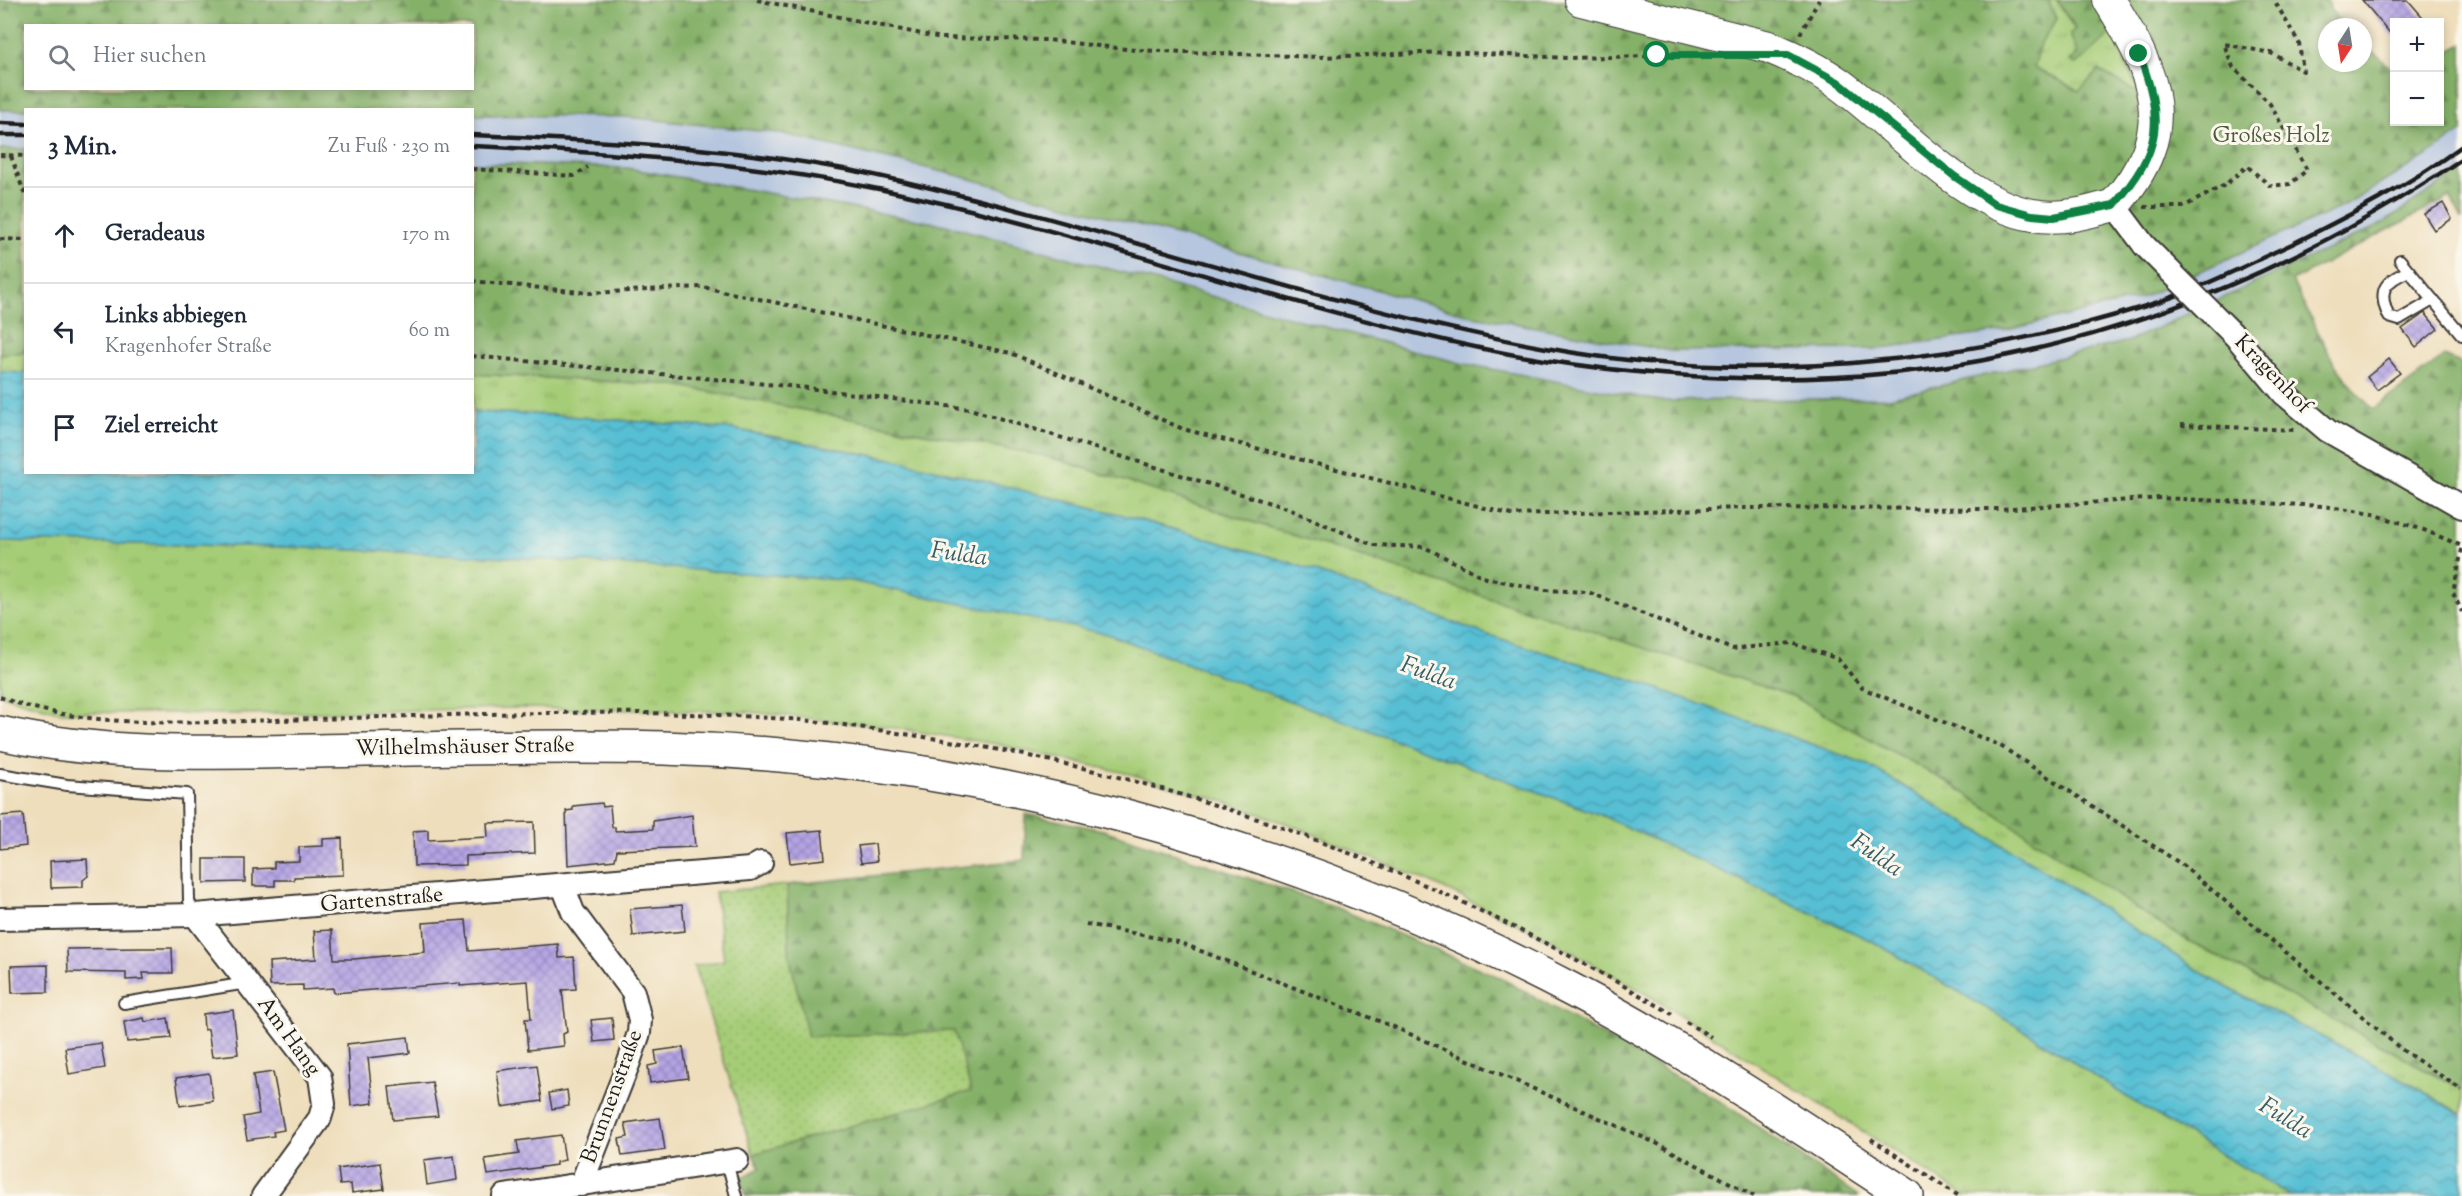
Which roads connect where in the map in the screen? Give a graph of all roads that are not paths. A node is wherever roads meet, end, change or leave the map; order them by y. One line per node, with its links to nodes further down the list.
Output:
1 (1581, 0): 3 (street)
2 (2109, 0): 3 (street)
3 (2115, 207): 8 (street, Kragenhof, bridge)
4 (2400, 260): 5 (lane)
5 (2409, 270): 6 (lane); 6 (lane)
6 (2433, 300): 7 (lane)
7 (2462, 335)
8 (2462, 507)
9 (0, 733): 22 (main road, Wilhelmshäuser Straße)
10 (0, 774): 13 (lane)
11 (761, 863): 12 (street, Gartenstraße)
12 (563, 886): 13 (street, Gartenstraße); 18 (street, Brunnenstraße)
13 (195, 915): 14 (street, Gartenstraße); 15 (street, Am Hang)
14 (0, 919)
15 (247, 983): 16 (lane); 19 (street, Am Hang)
16 (124, 1003)
17 (732, 1161): 18 (street); 21 (lane)
18 (581, 1185): 20 (street)
19 (263, 1196)
20 (504, 1196)
21 (736, 1196)
22 (1906, 1196)

